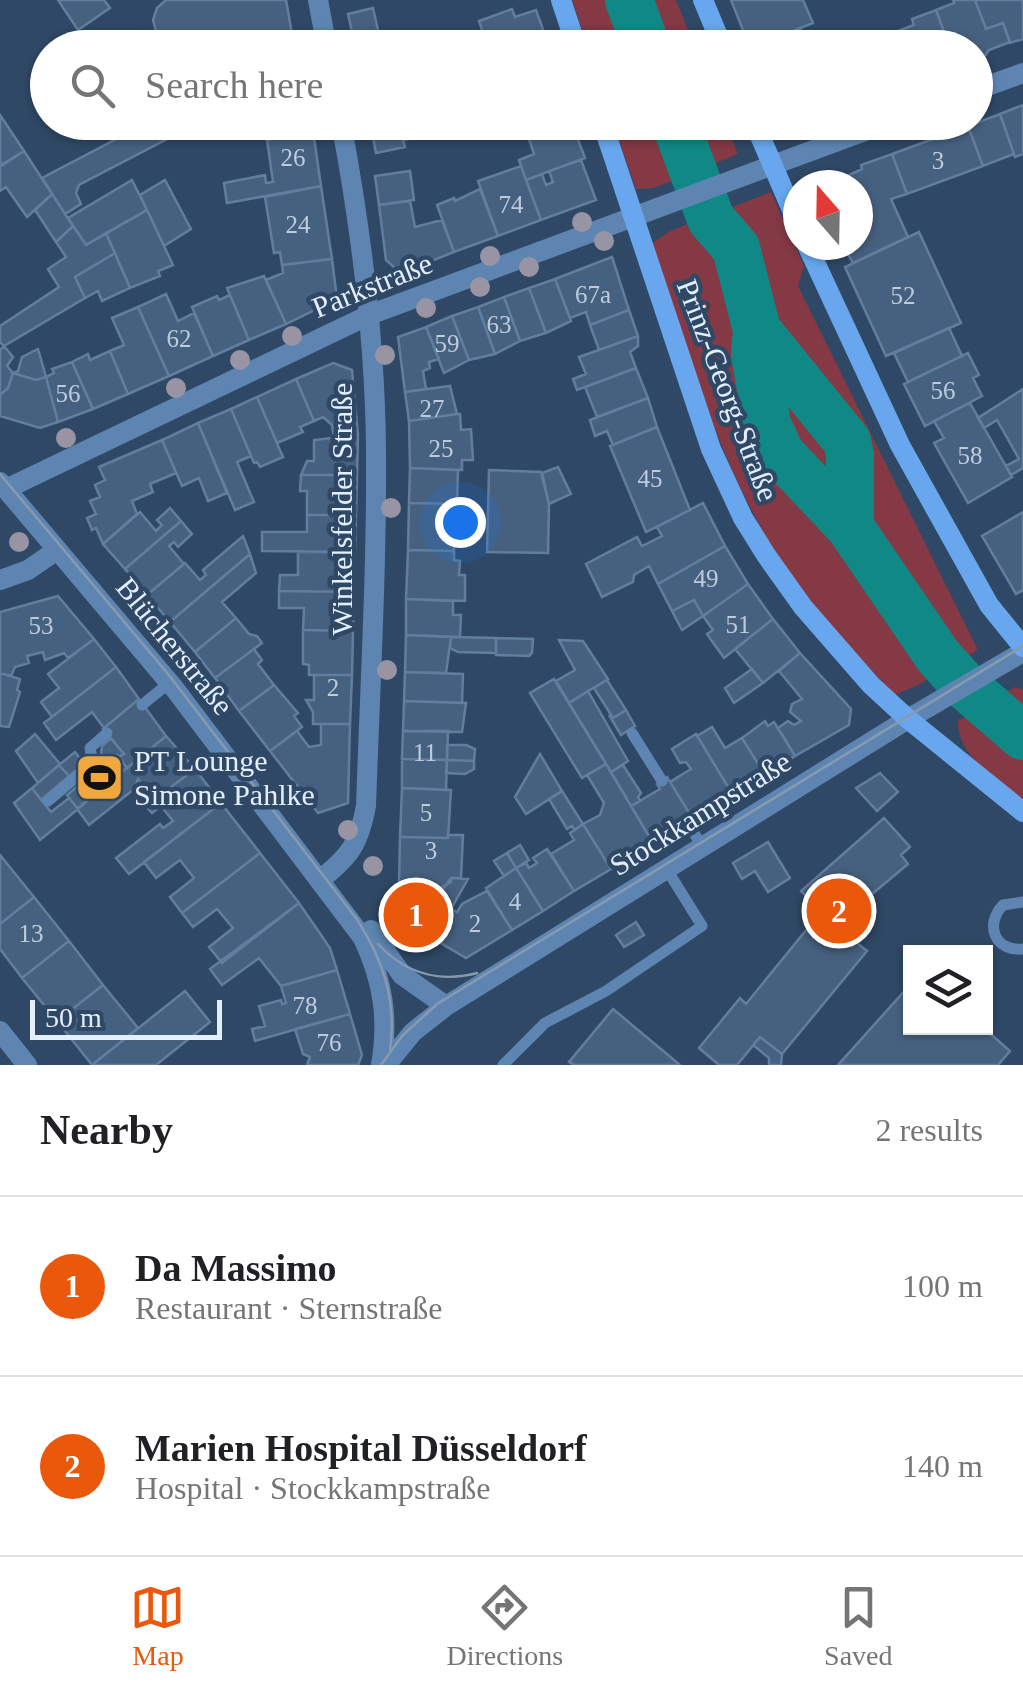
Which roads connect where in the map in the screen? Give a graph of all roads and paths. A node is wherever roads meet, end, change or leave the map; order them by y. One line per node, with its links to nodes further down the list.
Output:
1 (318, 0): 4 (street)
2 (562, 0): 5 (main road)
3 (704, 0): 6 (main road)
4 (324, 30)
5 (571, 30)
6 (716, 30)
7 (1023, 73): 8 (street)
8 (993, 84)
9 (344, 140): 17 (street, Winkelsfelder Straße)
10 (608, 140): 15 (main road, Prinz-Georg-Straße)
11 (761, 140): 13 (main road)
12 (841, 140): 13 (street, Parkstraße)
13 (772, 166): 14 (main road); 15 (street, Parkstraße)
14 (783, 191)
15 (634, 218): 17 (street, Parkstraße); 24 (main road, Prinz-Georg-Straße)
16 (814, 260): 21 (main road)
17 (369, 315): 18 (street, Parkstraße); 33 (street, Winkelsfelder Straße)
18 (3, 486): 19 (street, Blücherstraße)
19 (57, 550): 20 (street); 22 (street, Blücherstraße)
20 (0, 580)
21 (1023, 650): 24 (street, Stockkampstraße)
22 (169, 683): 23 (lane); 33 (street, Blücherstraße)
23 (142, 704)
24 (908, 720): 29 (main road, Prinz-Georg-Straße); 31 (street, Stockkampstraße)
25 (107, 733): 28 (lane)
26 (632, 733): 27 (lane)
27 (662, 780)
28 (48, 801)
29 (1023, 812)
30 (688, 822): 31 (lane)
31 (702, 847): 32 (street, Stockkampstraße)
32 (666, 868): 37 (street, Stockkampstraße); 41 (lane)
33 (320, 880): 34 (street, Blücherstraße)
34 (336, 899): 37 (street); 40 (street)
35 (1023, 902): 36 (lane)
36 (1023, 950)
37 (446, 1006): 40 (street, Stockkampstraße)
38 (0, 1031): 39 (street)
39 (27, 1065)
40 (384, 1065)
41 (503, 1065)

